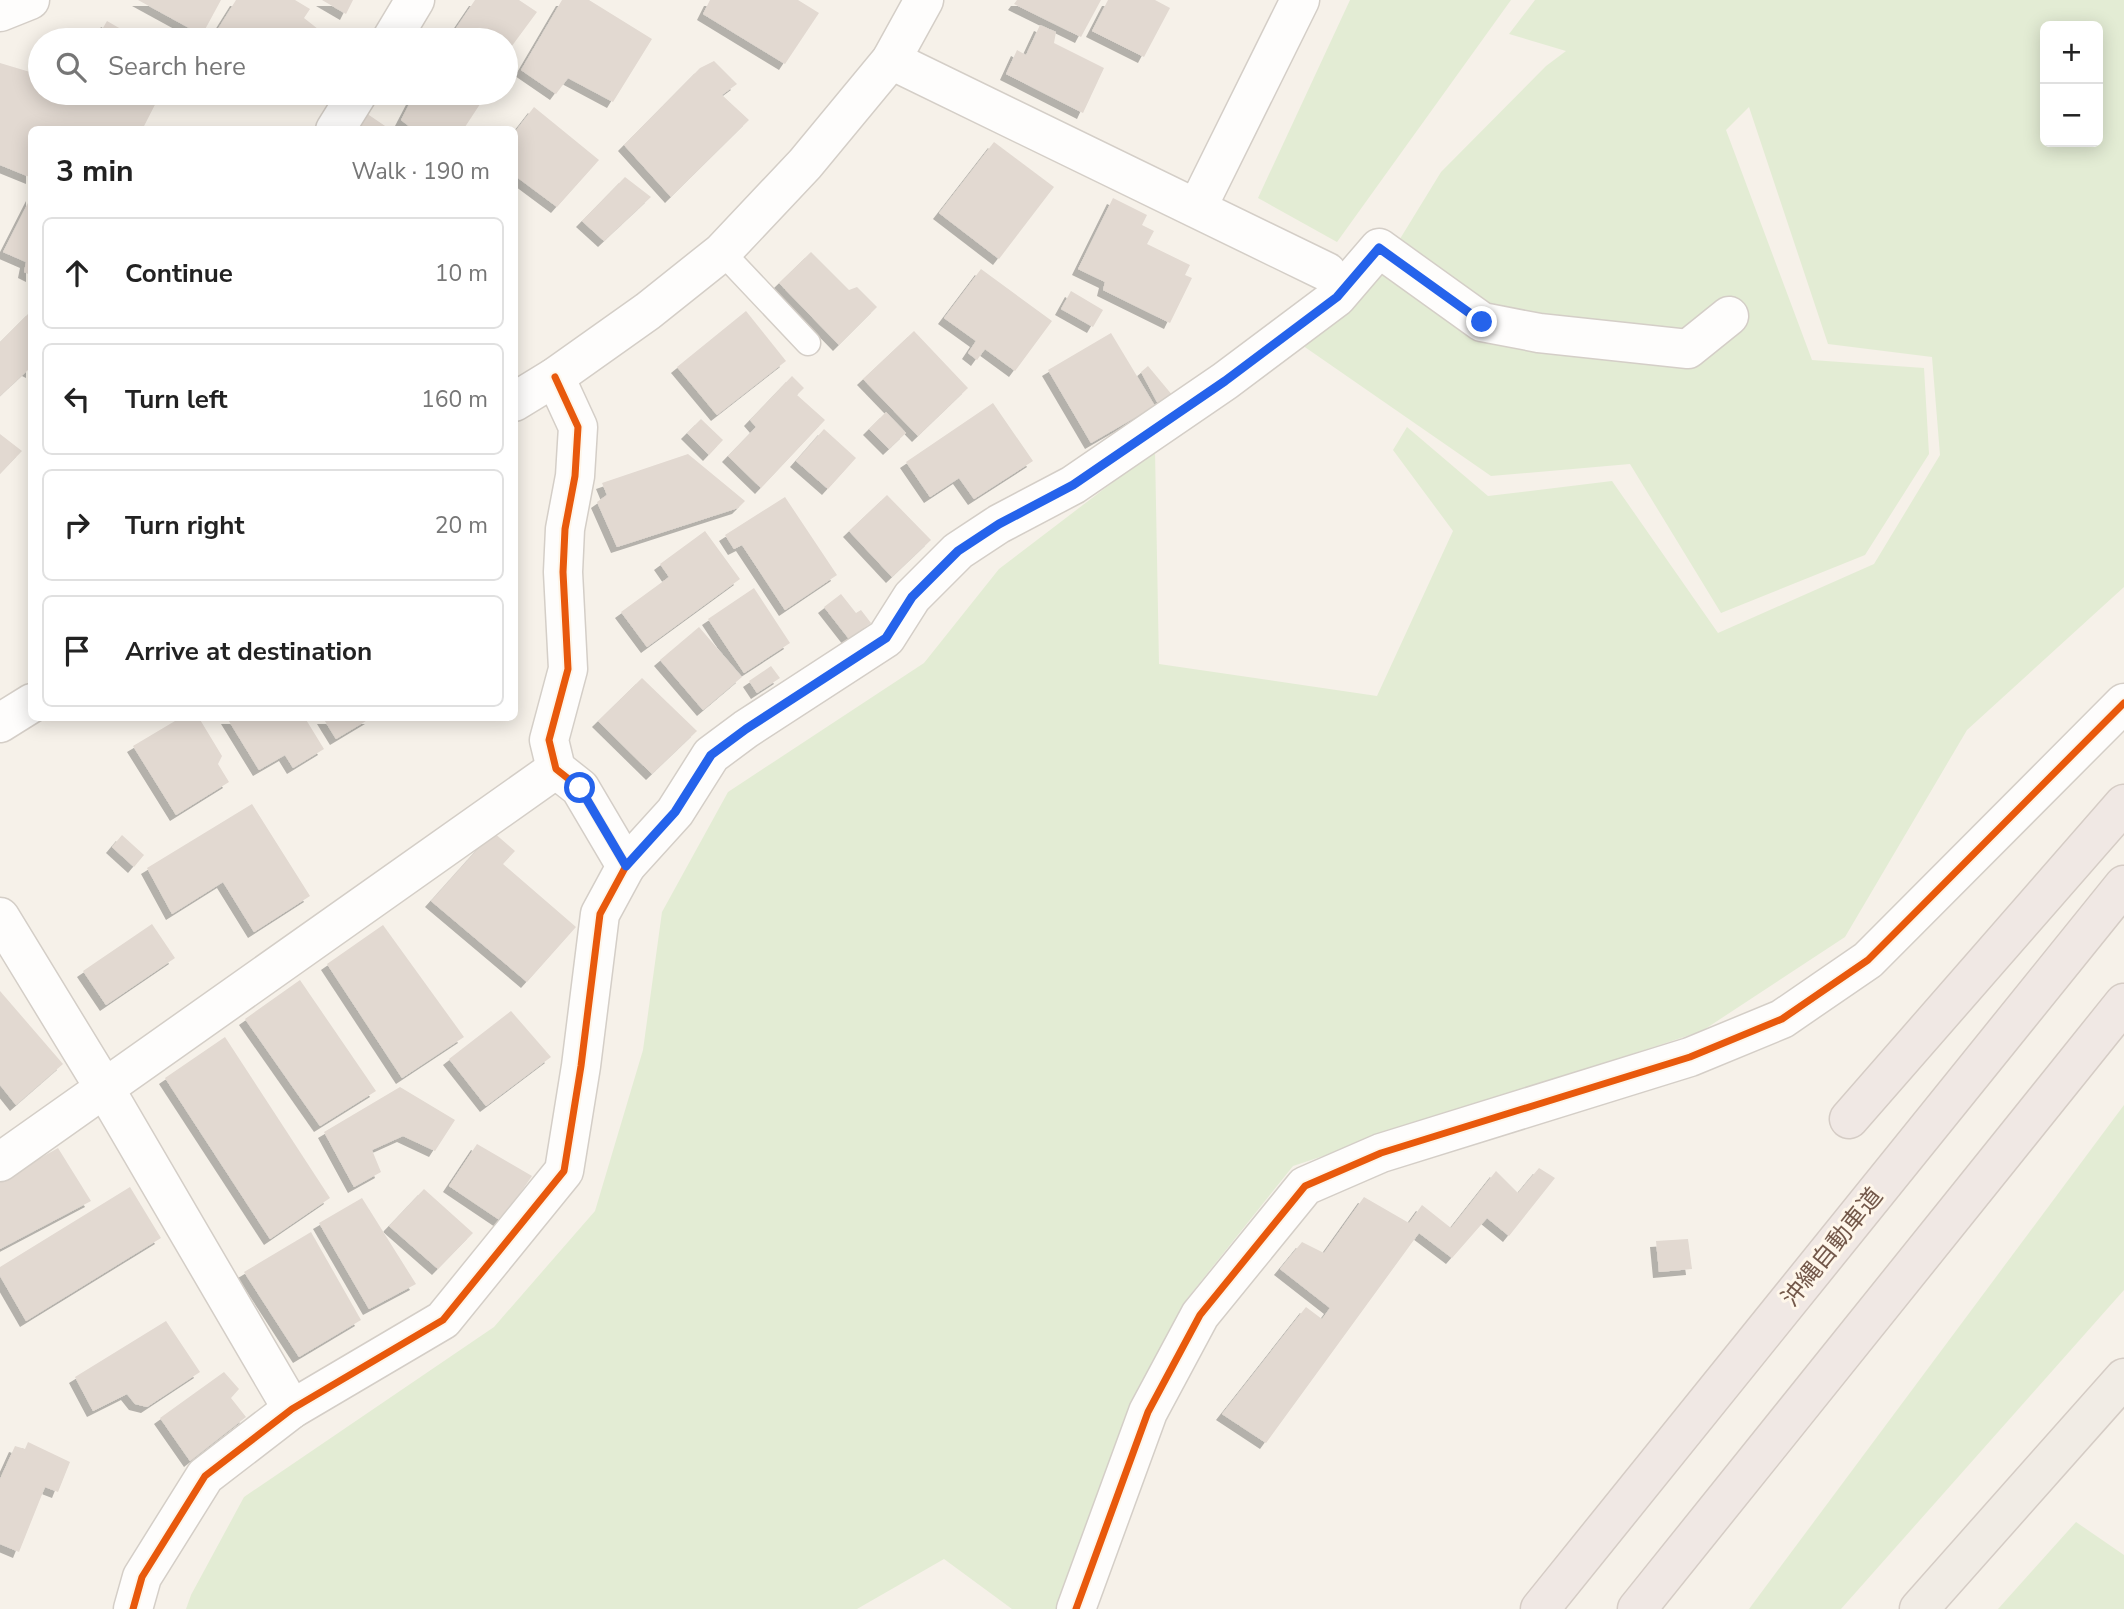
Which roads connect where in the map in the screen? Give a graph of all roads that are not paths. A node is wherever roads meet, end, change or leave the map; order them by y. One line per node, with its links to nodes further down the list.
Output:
1 (30, 0): 5 (street)
2 (415, 0): 6 (street)
3 (924, 0): 7 (street)
4 (1300, 0): 10 (street)
5 (0, 12)
6 (398, 28)
7 (891, 60): 10 (street); 11 (street)
8 (351, 105): 9 (street)
9 (337, 126)
10 (1197, 208): 12 (street)
11 (722, 252): 14 (lane); 15 (street)
12 (1327, 272)
13 (1729, 316): 22 (street)
14 (808, 343)
15 (555, 377): 16 (street); 20 (street)
16 (518, 400)
17 (2124, 703): 33 (street)
18 (28, 706): 19 (street)
19 (0, 723)
20 (556, 769): 22 (street); 26 (street)
21 (2124, 804): 27 (highway)
22 (626, 866): 30 (street)
23 (2124, 885): 34 (highway, 沖縄自動車道)
24 (0, 916): 26 (street)
25 (2124, 1003): 31 (highway)
26 (105, 1089): 28 (street); 30 (street)
27 (1849, 1119)
28 (0, 1162)
29 (2124, 1378): 37 (main road)
30 (292, 1409): 32 (street)
31 (1713, 1516): 35 (highway); 36 (highway)
32 (133, 1609)
33 (1076, 1609)
34 (1540, 1609)
35 (1637, 1609)
36 (1666, 1609)
37 (1919, 1609)

